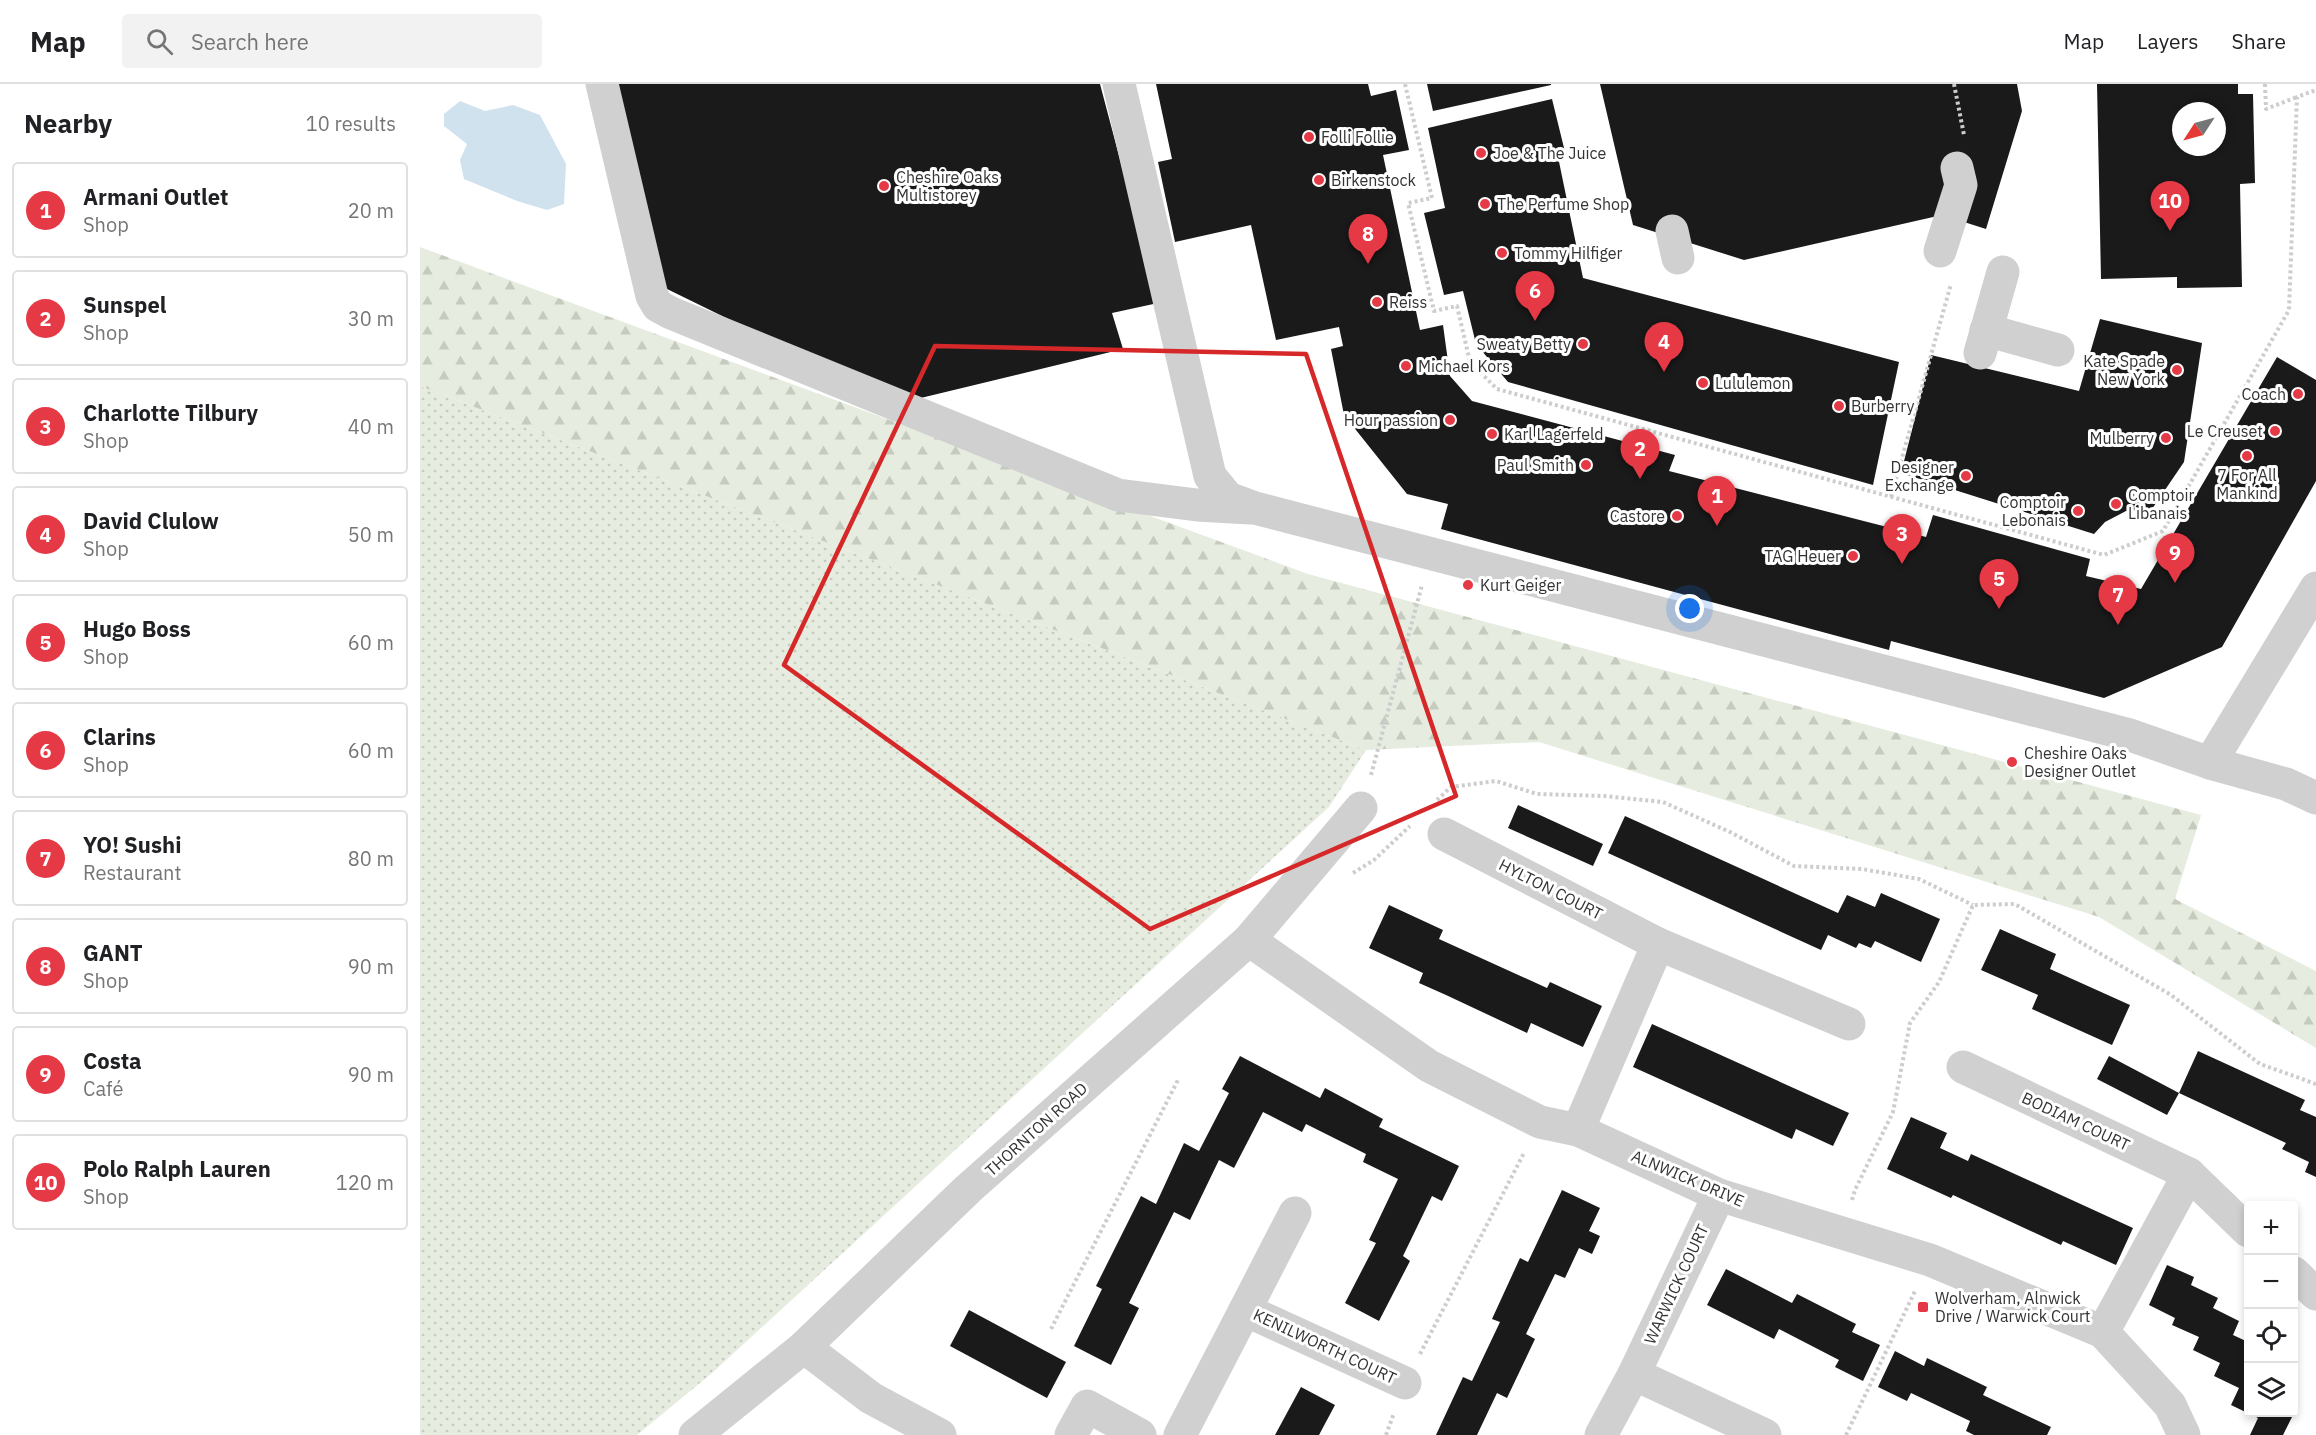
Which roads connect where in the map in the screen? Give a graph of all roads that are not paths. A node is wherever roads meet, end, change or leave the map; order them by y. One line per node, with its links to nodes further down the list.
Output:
1 (602, 84): 7 (street)
2 (1119, 84): 7 (street)
3 (1961, 154): 4 (street)
4 (1947, 262)
5 (2003, 272): 6 (street)
6 (2058, 350)
7 (1255, 508): 9 (street)
8 (2316, 588): 9 (street)
9 (2210, 763): 11 (street)
10 (2316, 773): 11 (street)
11 (2286, 784): 12 (street)
12 (2316, 798)
13 (1361, 808): 15 (street, THORNTON ROAD)
14 (1444, 834): 16 (street, HYLTON COURT)
15 (1249, 940): 19 (street, ALNWICK DRIVE); 28 (street, THORNTON ROAD)
16 (1658, 944): 17 (street, HYLTON COURT); 19 (street)
17 (1849, 1024)
18 (1963, 1067): 20 (street, BODIAM COURT)
19 (1578, 1130): 21 (street, ALNWICK DRIVE)
20 (2189, 1174): 23 (street, BODIAM COURT); 27 (street)
21 (1719, 1195): 27 (street, ALNWICK DRIVE); 29 (street, WARWICK COURT)
22 (1295, 1213): 26 (street, KENILWORTH COURT)
23 (2244, 1227)
24 (2298, 1277): 25 (street)
25 (2316, 1294)
26 (1245, 1310): 30 (street, KENILWORTH COURT); 35 (street, KENILWORTH COURT)
27 (2103, 1332): 38 (street, ALNWICK DRIVE)
28 (804, 1347): 31 (street, THORNTON ROAD); 32 (street)
29 (1634, 1374): 36 (street, WARWICK COURT); 37 (street)
30 (1405, 1383)
31 (695, 1435)
32 (940, 1435)
33 (1071, 1435): 34 (street)
34 (1140, 1435)
35 (1180, 1435)
36 (1601, 1435)
37 (1765, 1435)
38 (2184, 1435)

